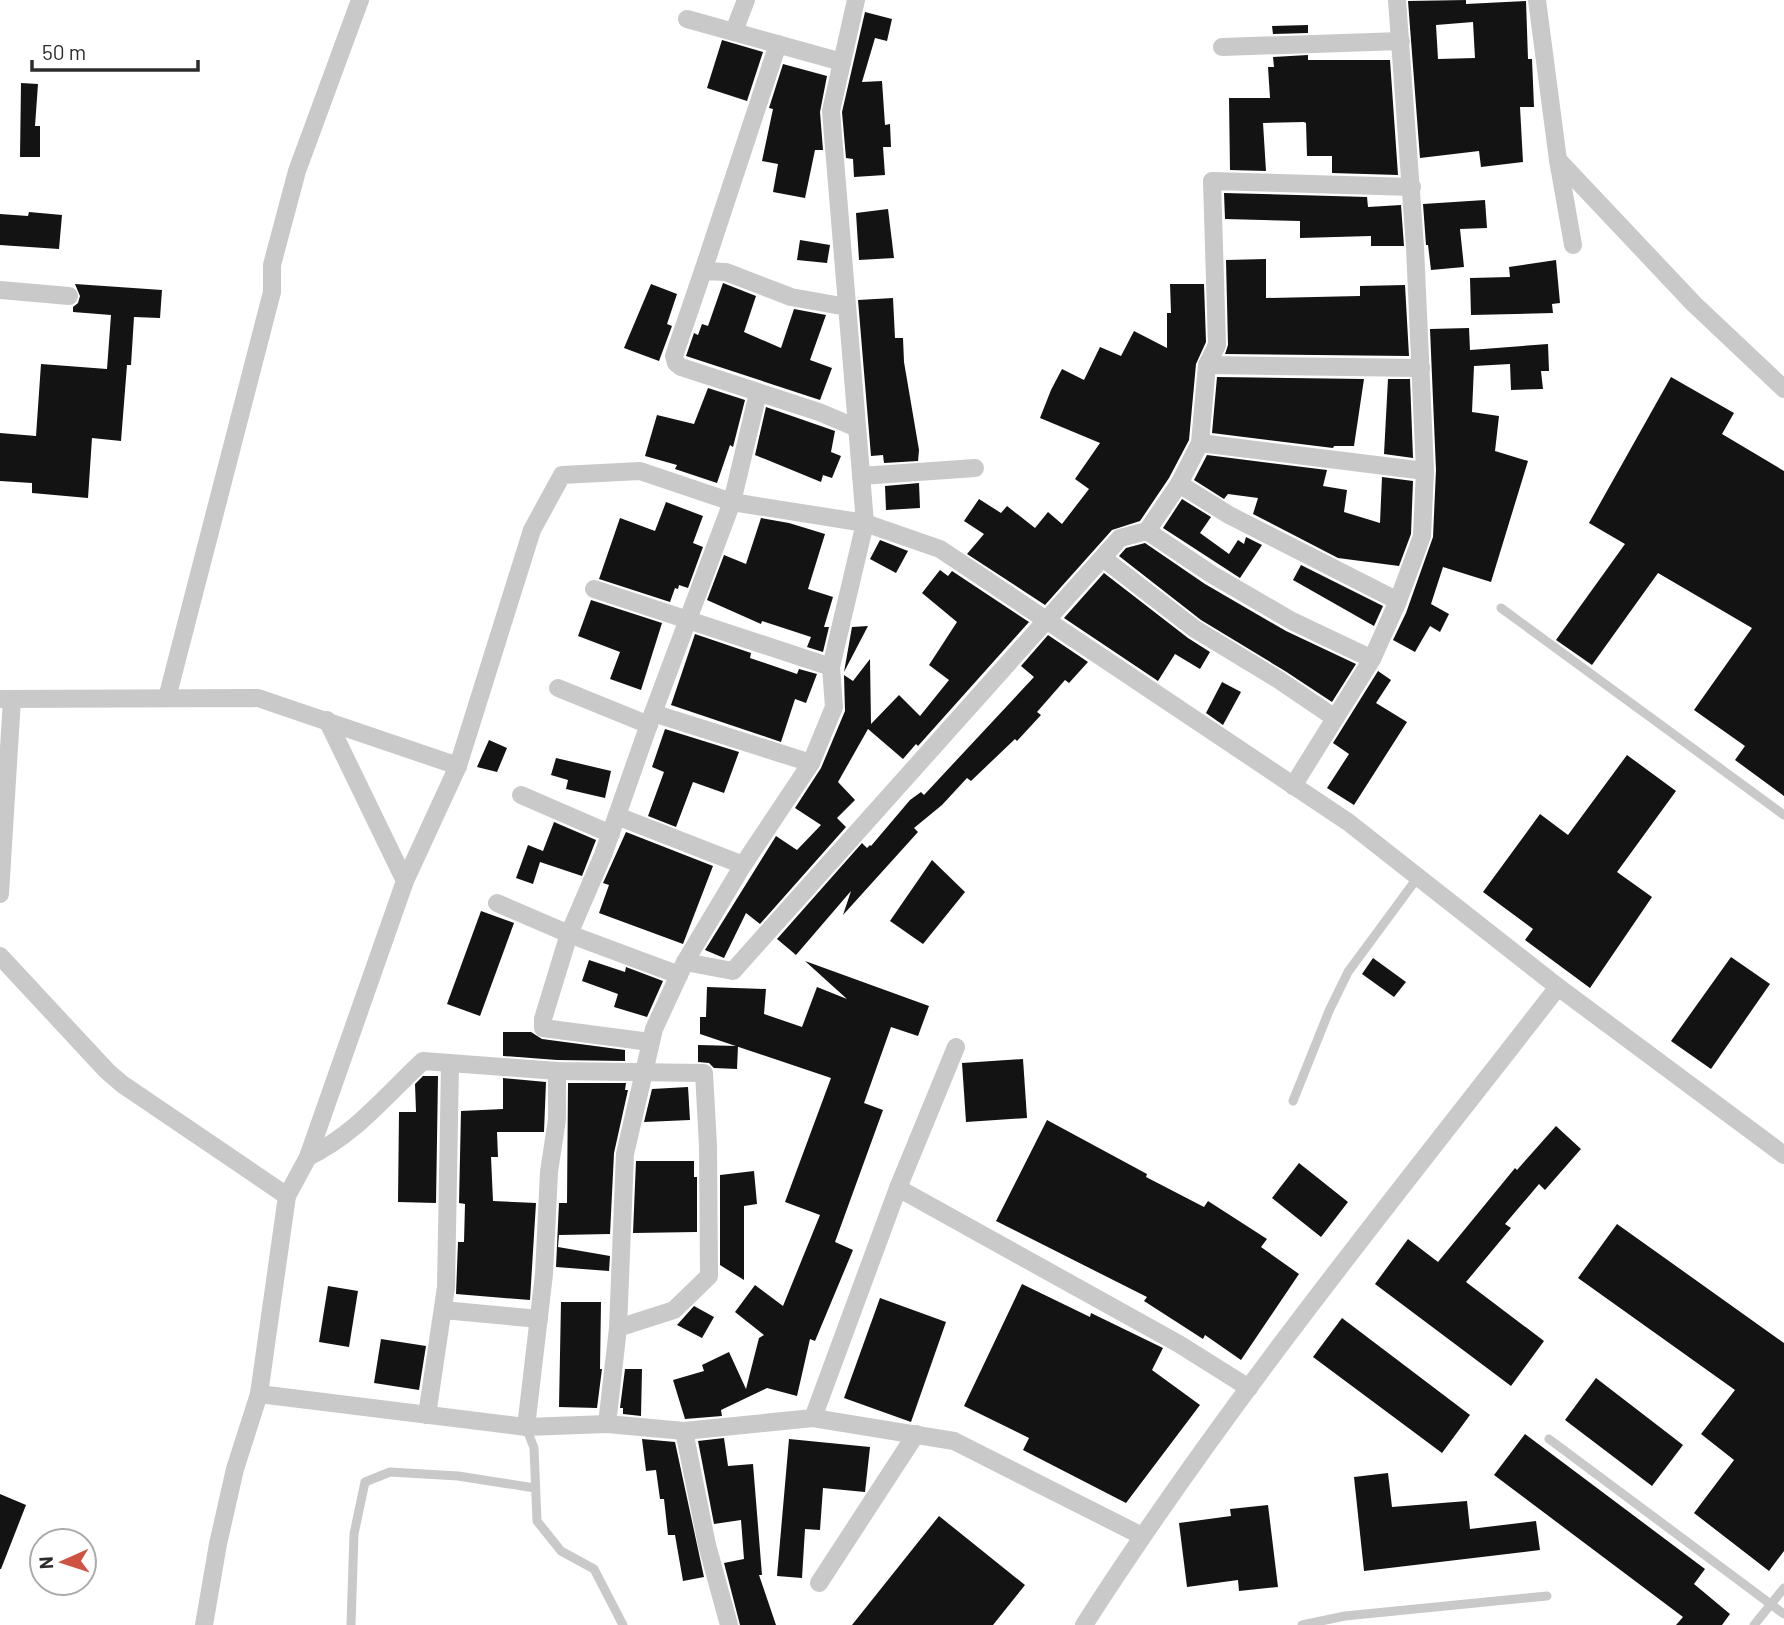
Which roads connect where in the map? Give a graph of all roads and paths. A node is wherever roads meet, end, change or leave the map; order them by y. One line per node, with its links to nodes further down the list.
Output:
1 (359, 0): 41 (street)
2 (746, 0): 7 (street)
3 (856, 0): 11 (street)
4 (1397, 0): 8 (street)
5 (1537, 0): 12 (street)
6 (687, 19): 7 (street)
7 (734, 31): 9 (street)
8 (1401, 41): 10 (street); 13 (street)
9 (778, 44): 11 (street); 15 (street)
10 (1222, 47)
11 (842, 62): 18 (street)
12 (1558, 160): 14 (street); 21 (street)
13 (1412, 187): 19 (street); 20 (street)
14 (1573, 246)
15 (703, 271): 18 (street); 22 (street)
16 (0, 290): 17 (street)
17 (69, 296)
18 (847, 307): 23 (street)
19 (1207, 365): 20 (street); 24 (street)
20 (1421, 368): 26 (street)
21 (1784, 389)
22 (758, 393): 23 (street); 29 (street)
23 (857, 428): 27 (street)
24 (1200, 443): 26 (street); 28 (street)
25 (975, 468): 27 (street)
26 (1425, 471): 34 (street)
27 (861, 476): 30 (street)
28 (1179, 484): 31 (street); 34 (street)
29 (732, 502): 30 (street); 36 (street); 47 (street)
30 (865, 523): 37 (street); 39 (street)
31 (1146, 531): 32 (street); 38 (street)
32 (1103, 558): 37 (street); 43 (street)
33 (594, 589): 36 (street)
34 (1398, 601): 38 (street)
35 (1501, 608): 50 (lane)
36 (689, 620): 39 (street); 44 (street)
37 (1049, 620): 48 (street); 60 (street)
38 (1372, 659): 43 (street)
39 (831, 667): 46 (street)
40 (558, 688): 44 (street)
41 (167, 698): 42 (street); 45 (street)
42 (6, 699): 56 (street)
43 (1335, 718): 48 (street)
44 (651, 719): 46 (street); 51 (street)
45 (327, 720): 47 (street); 55 (street)
46 (811, 763): 53 (street)
47 (458, 766): 55 (street)
48 (1293, 786): 54 (street)
49 (521, 794): 52 (street)
50 (1784, 815)
51 (617, 816): 52 (street); 53 (street)
52 (611, 834): 58 (street)
53 (743, 865): 60 (street)
54 (1418, 877): 61 (street); 67 (lane)
55 (405, 881): 69 (street)
56 (0, 894)
57 (497, 903): 58 (street)
58 (569, 934): 60 (street); 62 (street)
59 (0, 956): 71 (street)
60 (682, 968): 62 (street)
61 (1558, 987): 68 (street); 75 (street)
62 (650, 1042): 66 (street)
63 (956, 1047): 70 (street)
64 (450, 1064): 65 (street); 69 (street); 72 (street)
65 (557, 1071): 66 (street); 73 (street)
66 (642, 1072): 74 (street); 74 (street)
67 (1293, 1101)
68 (1784, 1155)
69 (308, 1157): 71 (street)
70 (898, 1188): 75 (street); 78 (street)
71 (287, 1196): 76 (street)
72 (443, 1310): 73 (street); 77 (street)
73 (539, 1319): 80 (street)
74 (618, 1328): 79 (street)
75 (1249, 1388): 85 (street)
76 (259, 1394): 77 (street); 91 (street)
77 (427, 1415): 80 (street)
78 (813, 1418): 81 (street); 82 (street)
79 (607, 1424): 80 (street); 81 (street)
80 (526, 1427): 84 (lane)
81 (684, 1432): 94 (street)
82 (916, 1434): 85 (street); 86 (street)
83 (1549, 1439): 89 (lane)
84 (535, 1488): 92 (lane); 93 (lane)
85 (1142, 1536): 95 (street)
86 (819, 1583)
87 (1784, 1588): 89 (lane)
88 (1547, 1596): 96 (lane)
89 (1771, 1604): 90 (lane); 97 (lane)
90 (1784, 1614)
91 (204, 1625)
92 (351, 1625)
93 (623, 1625)
94 (729, 1625)
95 (1084, 1625)
96 (1302, 1625)
97 (1754, 1625)

